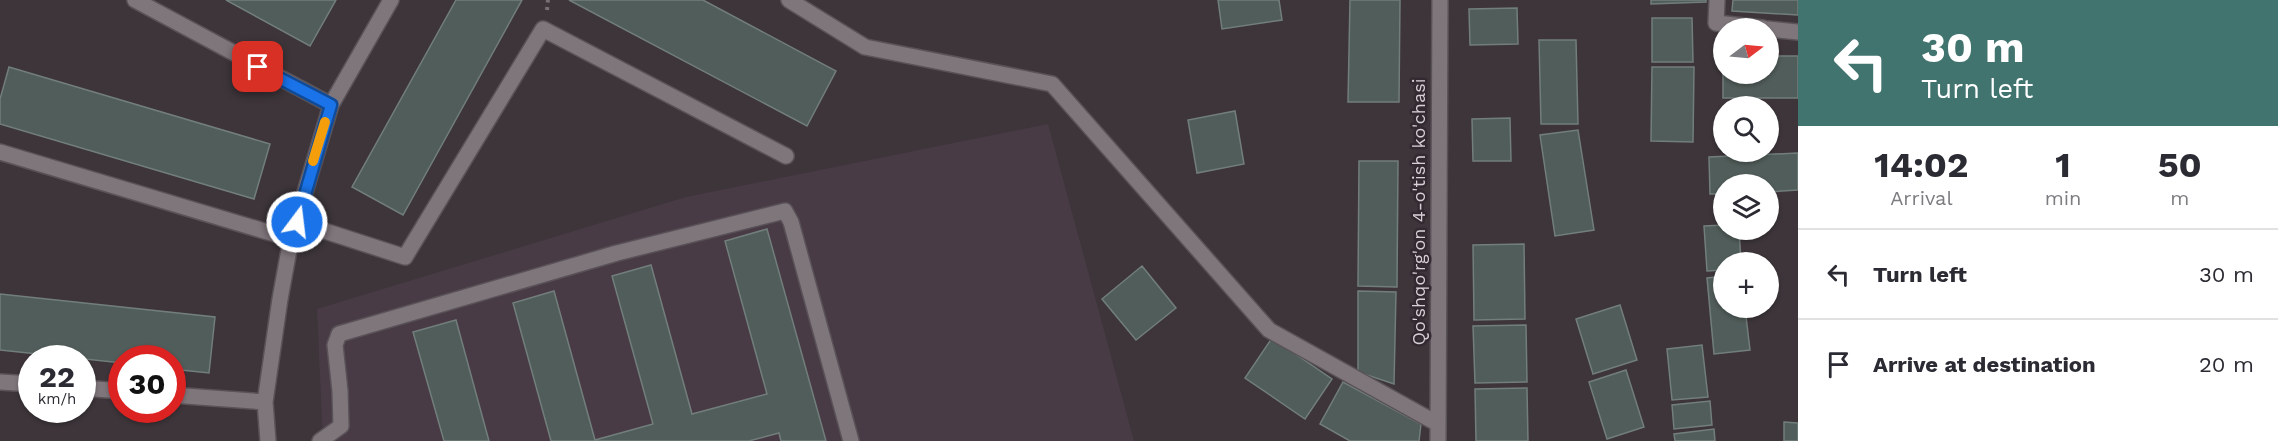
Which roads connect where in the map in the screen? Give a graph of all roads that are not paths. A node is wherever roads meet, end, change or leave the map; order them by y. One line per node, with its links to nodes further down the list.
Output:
1 (135, 0): 9 (street)
2 (392, 0): 9 (street)
3 (789, 0): 18 (street)
4 (1440, 0): 18 (street, Qo'shqo'rg'on 4-o'tish ko'chasi)
5 (1717, 0): 6 (street)
6 (1716, 18)
7 (1779, 30): 8 (street)
8 (1798, 32)
9 (331, 105): 12 (street)
10 (0, 152): 13 (street)
11 (786, 156): 12 (street)
12 (297, 222): 13 (street)
13 (291, 238): 17 (street)
14 (0, 382): 15 (street)
15 (18, 383)
16 (186, 396): 17 (street)
17 (265, 402): 19 (street)
18 (1438, 424): 22 (street, Qo'shqo'rg'on 4-o'tish ko'chasi)
19 (268, 441)
20 (320, 441): 21 (street)
21 (851, 441)
22 (1438, 441)

